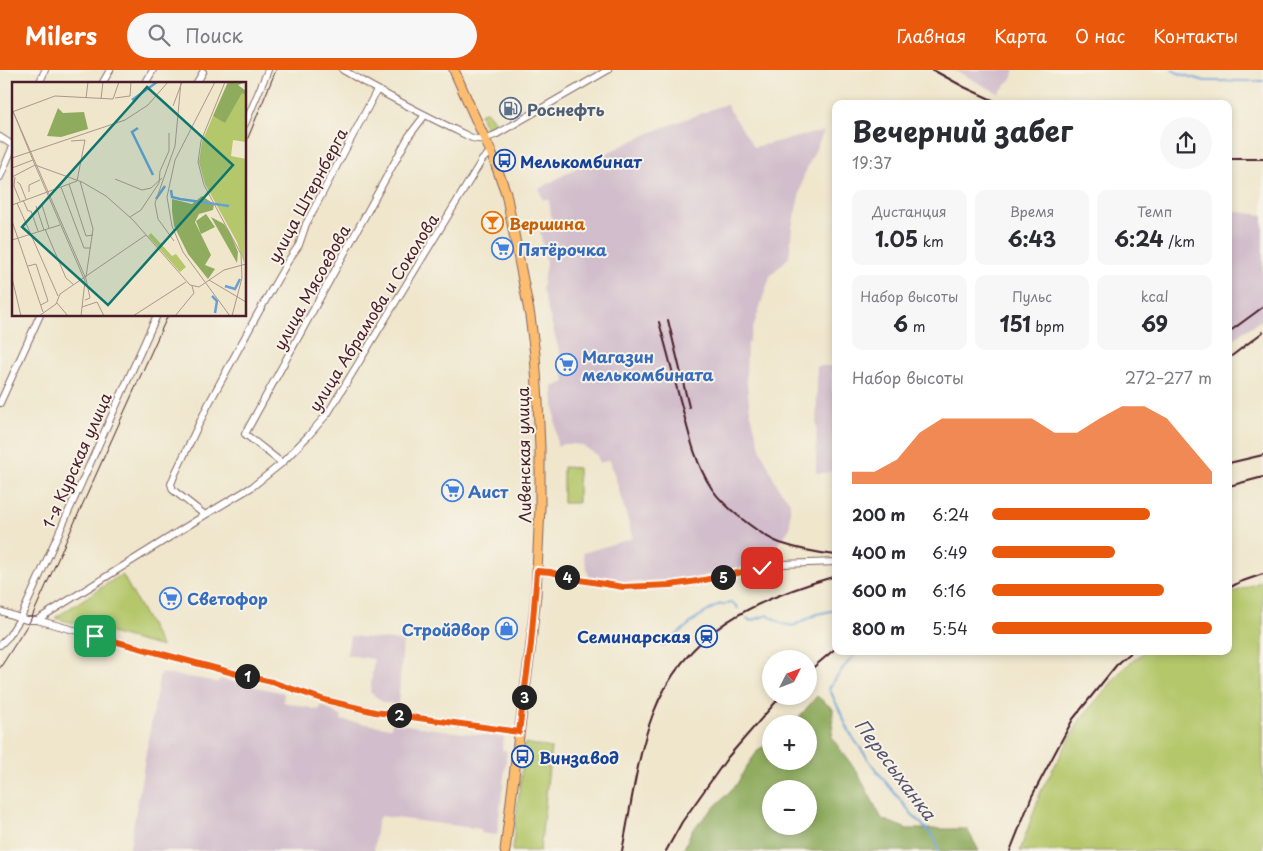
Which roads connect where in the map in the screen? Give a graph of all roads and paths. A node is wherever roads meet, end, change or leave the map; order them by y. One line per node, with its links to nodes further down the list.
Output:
1 (45, 70): 9 (street)
2 (110, 70): 10 (street)
3 (153, 70): 11 (street)
4 (268, 70): 15 (street)
5 (343, 70): 13 (street)
6 (454, 70): 17 (main road, Ливенская улица)
7 (608, 70): 17 (street)
8 (203, 72): 12 (street)
9 (40, 82)
10 (103, 82)
11 (146, 82)
12 (197, 82)
13 (377, 90): 14 (street); 26 (street, улица Штернберга)
14 (425, 116): 17 (street); 25 (street, улица Мясоедова)
15 (246, 122)
16 (0, 138): 18 (street)
17 (485, 139): 20 (main road, Ливенская улица)
18 (12, 144)
19 (12, 150): 21 (street)
20 (491, 152): 25 (street, улица Абрамова и Соколова); 28 (main road, Ливенская улица)
21 (0, 177)
22 (40, 316): 24 (street)
23 (158, 316): 30 (street, 1-я Курская улица)
24 (0, 402)
25 (282, 463): 26 (street, улица Абрамова и Соколова)
26 (206, 515): 31 (street, улица Абрамова и Соколова)
27 (832, 562): 28 (street)
28 (537, 571): 33 (main road, Ливенская улица)
29 (0, 611): 30 (street)
30 (21, 617): 31 (street); 32 (street)
31 (37, 620): 33 (street)
32 (0, 646)
33 (519, 732): 34 (main road, Ливенская улица)
34 (505, 851)

